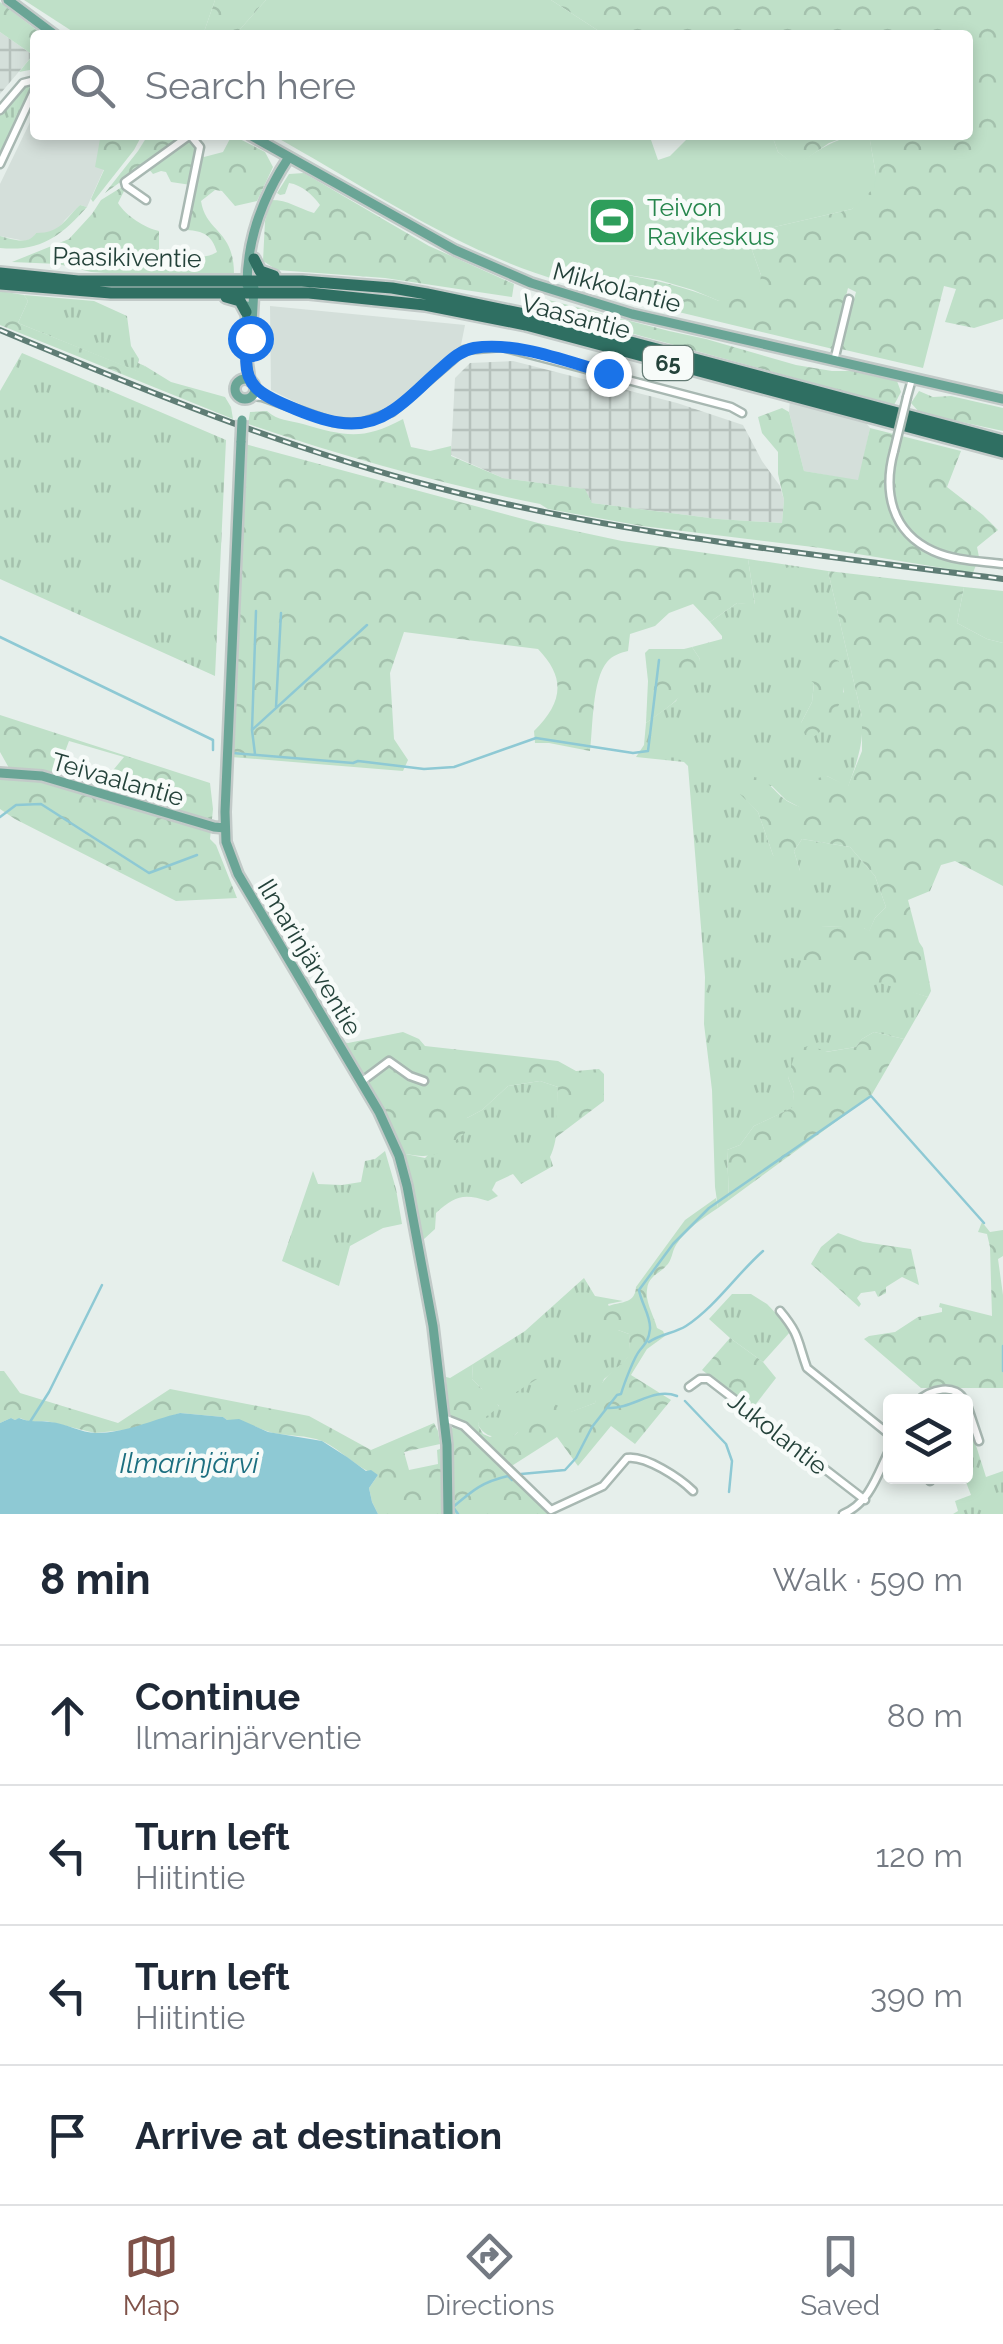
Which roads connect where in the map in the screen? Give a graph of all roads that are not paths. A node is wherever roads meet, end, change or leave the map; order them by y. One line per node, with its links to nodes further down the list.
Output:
1 (8, 0): 2 (main road)
2 (47, 30)
3 (30, 81): 5 (street)
4 (30, 100): 10 (street)
5 (0, 110)
6 (183, 140): 11 (street)
7 (194, 140): 12 (street)
8 (259, 140): 9 (main road, Mikkolantie)
9 (289, 157): 13 (main road); 23 (main road, Mikkolantie)
10 (0, 164)
11 (146, 200)
12 (184, 226)
13 (255, 236): 14 (main road); 18 (main road)
14 (254, 259): 16 (highway, 65); 18 (main road)
15 (0, 273): 18 (highway, Paasikiventie / 65)
16 (302, 282): 18 (highway, Vaasantie / 65); 28 (highway, Vaasantie / 65)
17 (0, 284): 19 (highway, Paasikiventie / 65)
18 (251, 286): 19 (highway, Paasikiventie / 65); 21 (main road, Ilmarinjärventie); 22 (main road, Ilmarinjärventie); 29 (highway, Vaasantie / 65)
19 (187, 293): 21 (highway)
20 (849, 300): 23 (street)
21 (246, 312): 22 (main road, Ilmarinjärventie)
22 (247, 353): 25 (main road, Ilmarinjärventie)
23 (834, 361): 24 (main road, Mikkolantie)
24 (912, 379): 26 (main road, Mikkolantie); 30 (street, bridge)
25 (249, 393): 27 (street); 32 (main road, Ilmarinjärventie, bridge)
26 (1003, 399)
27 (742, 413)
28 (1003, 440)
29 (1003, 452)
30 (1003, 564)
31 (0, 774): 32 (main road, Teivaalantie)
32 (225, 828): 34 (main road, Ilmarinjärventie)
33 (424, 1081): 34 (street)
34 (362, 1082): 39 (main road, Ilmarinjärventie)
35 (780, 1311): 41 (street)
36 (689, 1387): 45 (street, Jukolantie)
37 (924, 1394): 38 (street)
38 (962, 1394)
39 (443, 1417): 46 (street); 47 (main road, Ilmarinjärventie)
40 (973, 1425): 42 (street)
41 (883, 1429)
42 (979, 1442)
43 (883, 1463): 45 (street)
44 (693, 1491): 46 (street)
45 (864, 1500): 48 (street)
46 (552, 1512)
47 (448, 1514)
48 (843, 1514)

